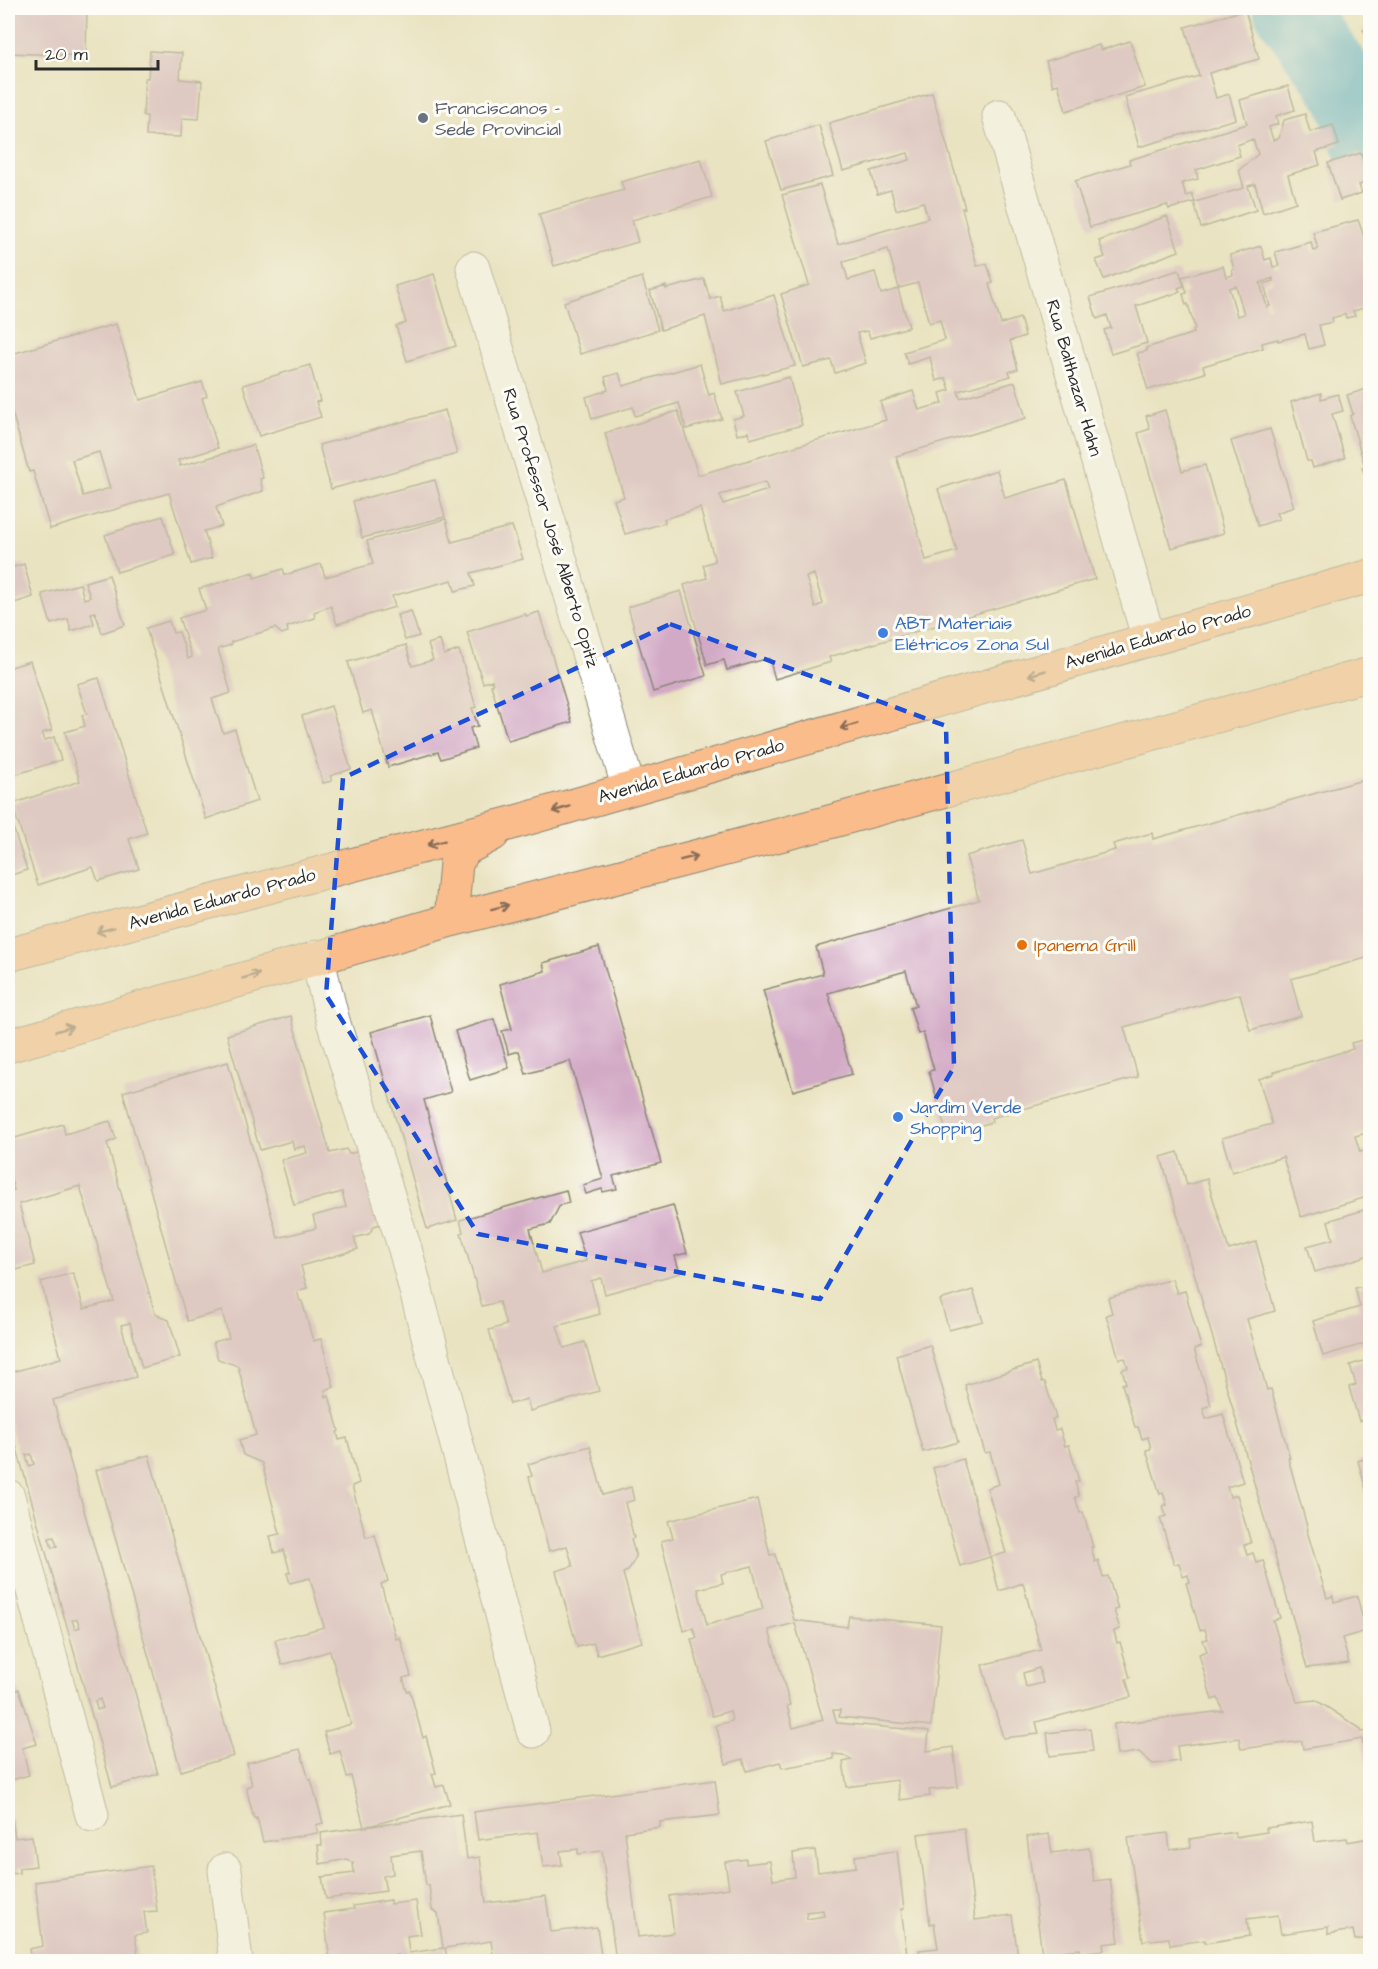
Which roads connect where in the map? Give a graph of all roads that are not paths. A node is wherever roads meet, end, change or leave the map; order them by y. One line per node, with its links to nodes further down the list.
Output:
1 (999, 116): 6 (street, Rua Balthazar Hahn)
2 (473, 268): 8 (street, Rua Professor José Alberto Opitz)
3 (1371, 576): 4 (main road, Avenida Eduardo Prado)
4 (1314, 591): 5 (main road); 6 (main road, Avenida Eduardo Prado)
5 (1371, 598)
6 (1149, 640): 8 (main road, Avenida Eduardo Prado, one-way to 8)
7 (1371, 674): 10 (main road, one-way to 7)
8 (629, 789): 9 (main road, Avenida Eduardo Prado, one-way to 9)
9 (513, 823): 10 (main road); 11 (main road, Avenida Eduardo Prado, one-way to 11)
10 (451, 920): 12 (main road)
11 (8, 955)
12 (317, 957): 13 (main road, one-way to 12); 15 (street)
13 (8, 1046)
14 (8, 1496): 16 (street)
15 (533, 1731)
16 (92, 1815)
17 (225, 1870): 18 (street)
18 (236, 1962)

